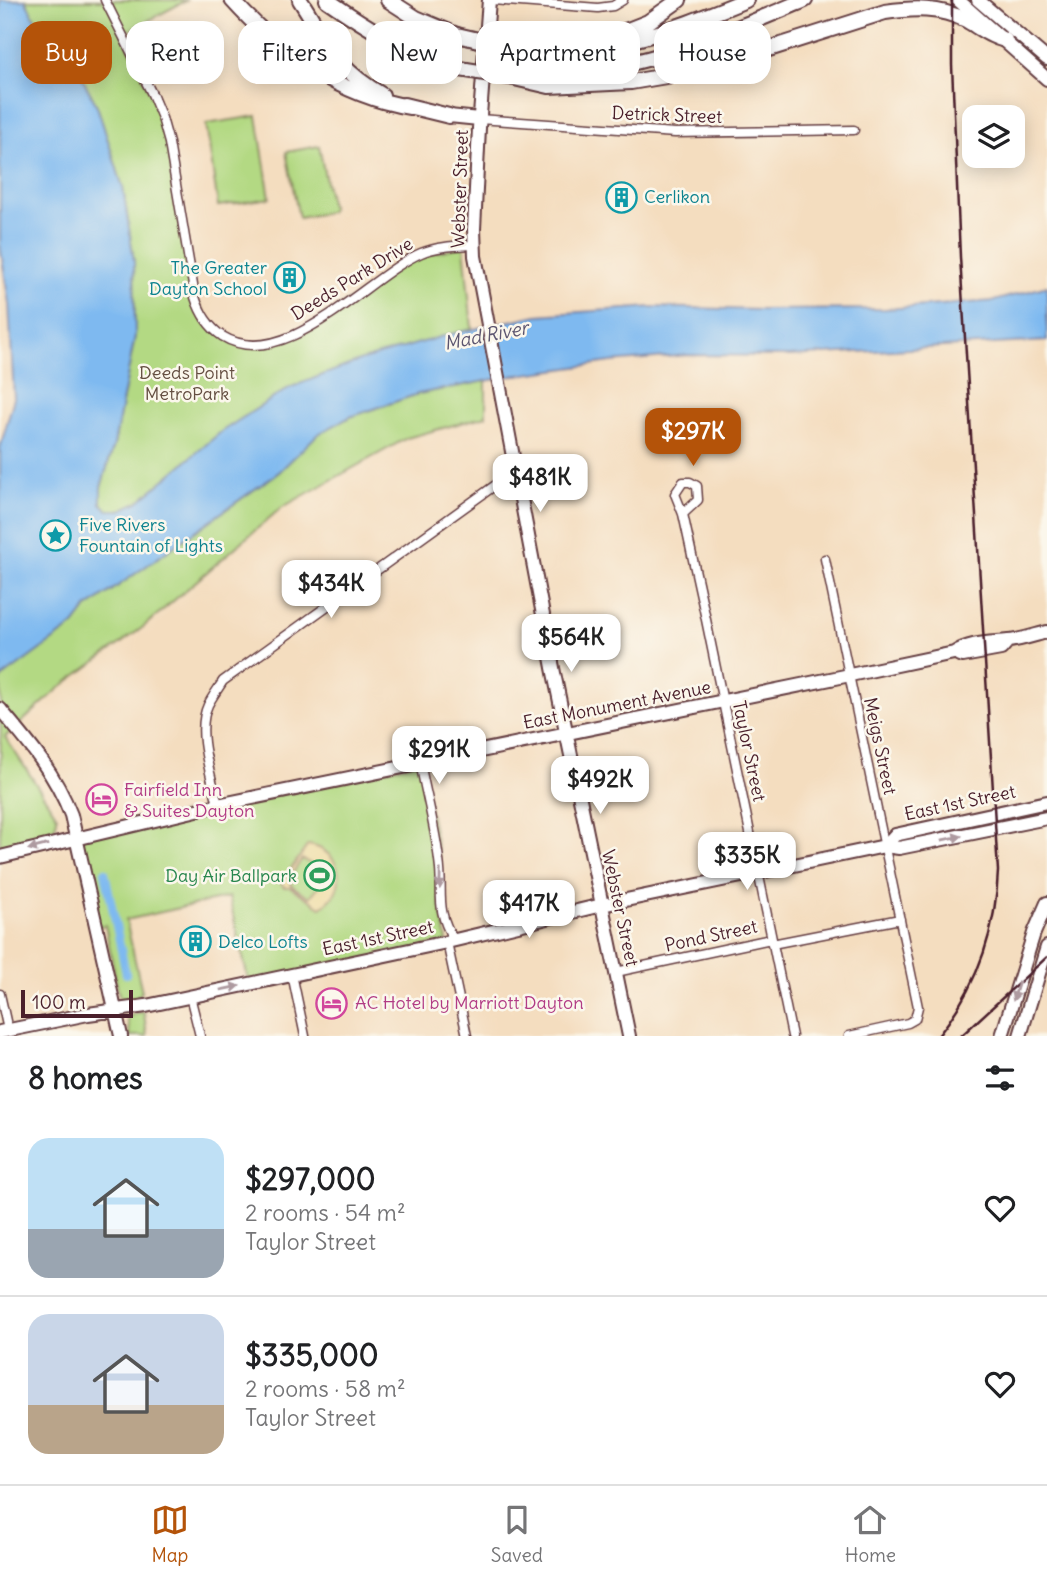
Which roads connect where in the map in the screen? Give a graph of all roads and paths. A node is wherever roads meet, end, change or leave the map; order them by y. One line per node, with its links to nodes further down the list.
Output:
1 (106, 0): 30 (street, Deeds Park Drive)
2 (232, 0): 26 (highway)
3 (300, 0): 26 (highway)
4 (327, 0): 16 (highway)
5 (344, 0): 14 (highway)
6 (490, 0): 7 (street); 28 (main road, Webster Street)
7 (624, 0)
8 (679, 0): 15 (highway)
9 (746, 0): 18 (highway)
10 (805, 0): 21 (highway)
11 (958, 0): 19 (main road)
12 (978, 0): 20 (main road)
13 (391, 1): 17 (highway, bridge)
14 (373, 21)
15 (640, 25)
16 (366, 26)
17 (476, 39)
18 (640, 39)
19 (1005, 40): 22 (main road); 23 (highway)
20 (1047, 60)
21 (640, 62)
22 (1047, 79)
23 (640, 80)
24 (540, 84): 25 (highway)
25 (596, 84)
26 (410, 107): 27 (highway)
27 (449, 116): 28 (main road)
28 (479, 119): 29 (street, Detrick Street); 30 (main road, Webster Street)
29 (854, 130)
30 (474, 245): 31 (main road, Webster Street)
31 (515, 471): 38 (main road, Webster Street); 41 (street)
32 (683, 514): 36 (street, Taylor Street)
33 (825, 559): 35 (street, Meigs Street)
34 (1047, 632): 35 (main road, East Monument Avenue)
35 (850, 675): 36 (main road, East Monument Avenue); 44 (street, Meigs Street)
36 (723, 702): 38 (main road, East Monument Avenue); 46 (street, Taylor Street)
37 (0, 709): 43 (main road)
38 (566, 733): 39 (main road, East Monument Avenue); 48 (main road, Webster Street)
39 (420, 762): 41 (main road, East Monument Avenue); 50 (street, one-way to 50)
40 (1047, 802): 44 (main road, East 1st Street)
41 (218, 804): 43 (main road, East Monument Avenue)
42 (1047, 818): 44 (main road, East 1st Street, one-way to 42)
43 (76, 837): 45 (main road, East Monument Avenue, one-way to 45); 57 (main road)
44 (885, 846): 46 (main road, East 1st Street); 49 (street, Meigs Street)
45 (0, 857)
46 (758, 873): 48 (main road, East 1st Street); 51 (street, Taylor Street)
47 (1047, 904): 66 (main road, one-way to 66)
48 (602, 905): 50 (main road, East 1st Street); 53 (main road, Webster Street)
49 (900, 919): 51 (street, Pond Street); 65 (street, Meigs Street)
50 (451, 941): 54 (main road, East 1st Street); 62 (street)
51 (772, 942): 53 (street, Pond Street); 64 (street, Taylor Street)
52 (1047, 947): 67 (main road)
53 (616, 972): 63 (main road, Webster Street)
54 (292, 974): 56 (main road, East 1st Street, one-way to 54); 61 (street)
55 (0, 994): 58 (street)
56 (190, 996): 57 (main road, East 1st Street); 60 (street)
57 (115, 1010): 58 (main road, East 1st Street); 59 (main road)
58 (4, 1031)
59 (121, 1036)
60 (200, 1036)
61 (305, 1036)
62 (467, 1036)
63 (629, 1036)
64 (792, 1036)
65 (849, 1036)
66 (1002, 1036)
67 (1020, 1036)

